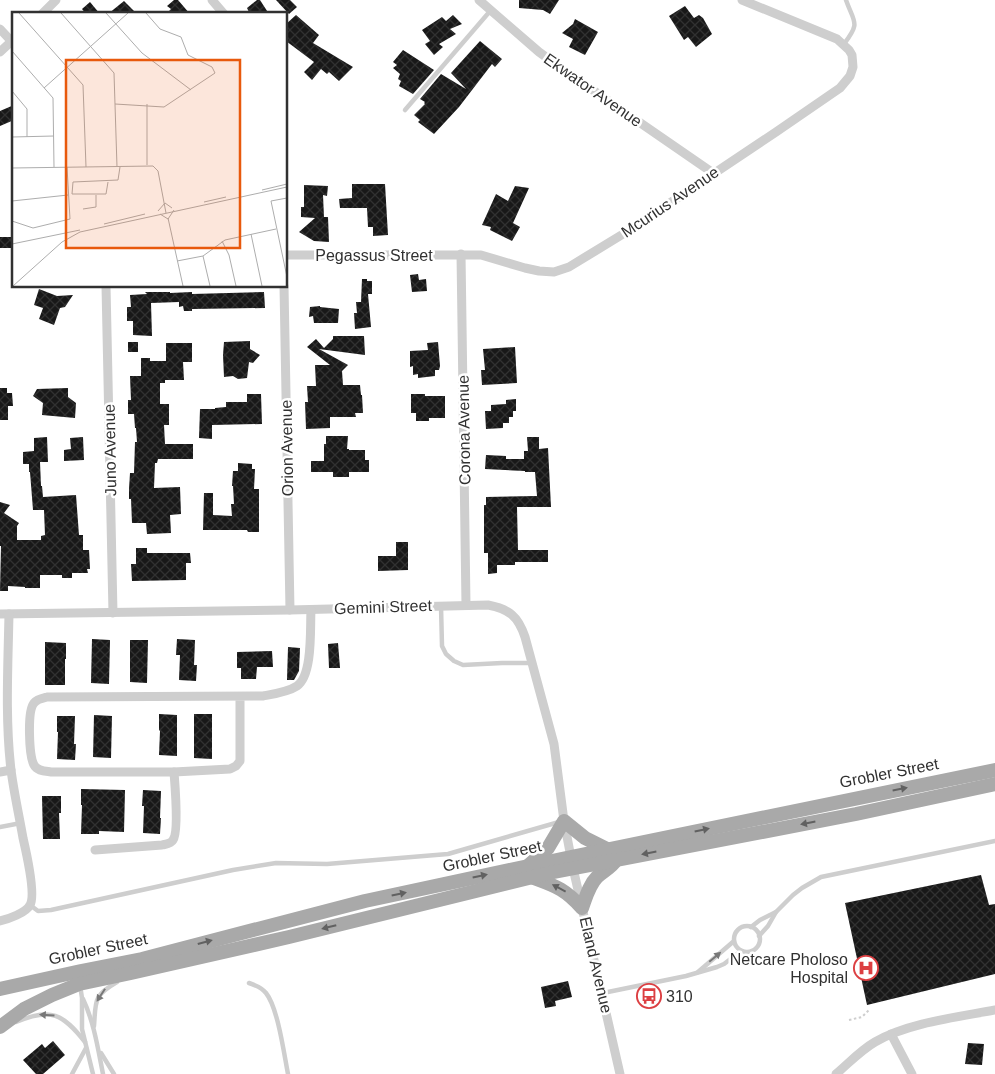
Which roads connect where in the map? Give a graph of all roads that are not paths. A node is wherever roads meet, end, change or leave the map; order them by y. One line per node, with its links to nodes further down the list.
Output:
1 (56, 0): 7 (street)
2 (212, 0): 8 (street)
3 (479, 0): 6 (street, Ekwator Avenue)
4 (742, 0): 12 (street)
5 (846, 0): 12 (lane)
6 (491, 10): 14 (lane); 15 (street, Ekwator Avenue)
7 (44, 12)
8 (222, 12)
9 (0, 28): 10 (street)
10 (12, 41)
11 (12, 43): 13 (street)
12 (844, 44): 15 (street, Mcurius Avenue)
13 (0, 52)
14 (405, 110)
15 (713, 173): 16 (street, Mcurius Avenue)
16 (461, 254): 17 (street, Pegassus Street); 20 (street, Corona Avenue)
17 (288, 255)
18 (106, 288): 24 (street, Juno Avenue)
19 (284, 288): 22 (street, Orion Avenue)
20 (466, 605): 21 (street, Gemini Street); 26 (street, Gemini Street)
21 (441, 606): 23 (street, Gemini Street); 26 (lane)
22 (290, 610): 23 (street, Gemini Street); 24 (street, Gemini Street)
23 (311, 610): 27 (street)
24 (113, 613): 25 (street, Gemini Street)
25 (5, 614): 28 (street)
26 (532, 663): 33 (street, Gemini Street)
27 (240, 696): 31 (street); 31 (street)
28 (11, 770): 30 (street); 34 (street)
29 (995, 770): 38 (main road, Grobler Street, one-way to 29)
30 (0, 772)
31 (174, 772): 37 (street)
32 (995, 784): 38 (main road, Grobler Street, one-way to 38)
33 (564, 821): 38 (main road); 39 (street, Gemini Street); 40 (main road); 41 (lane)
34 (21, 823): 35 (lane); 41 (street)
35 (0, 827)
36 (995, 841): 43 (lane)
37 (96, 850)
38 (612, 854): 39 (main road, Grobler Street); 42 (main road)
39 (572, 862): 40 (main road, Grobler Street); 42 (street, Eland Avenue)
40 (529, 872): 42 (main road, one-way to 40); 49 (main road, Grobler Street, one-way to 40); 50 (main road, Grobler Street, one-way to 50)
41 (30, 905): 44 (street)
42 (582, 908): 55 (street, Eland Avenue)
43 (776, 912): 45 (lane); 46 (lane)
44 (0, 921)
45 (751, 927): 46 (lane); 47 (lane)
46 (759, 936): 48 (lane)
47 (734, 941): 48 (lane); 51 (lane, one-way to 47)
48 (741, 951): 51 (lane)
49 (158, 954): 53 (main road); 54 (main road, Grobler Street)
50 (131, 973): 53 (main road, Grobler Street); 61 (lane, one-way to 61)
51 (697, 973): 55 (lane)
52 (249, 983): 69 (lane)
53 (80, 984): 56 (main road); 57 (lane); 59 (main road)
54 (0, 989)
55 (602, 993): 70 (street, Eland Avenue)
56 (0, 994)
57 (82, 998): 61 (lane); 63 (lane)
58 (995, 1010): 62 (street)
59 (0, 1027)
60 (0, 1031): 63 (lane, one-way to 60)
61 (94, 1032): 64 (lane)
62 (891, 1034): 71 (street); 72 (street)
63 (85, 1045): 65 (lane); 66 (lane)
64 (99, 1050): 67 (lane); 68 (lane)
65 (72, 1074)
66 (93, 1074)
67 (102, 1074)
68 (114, 1074)
69 (288, 1074)
70 (620, 1074)
71 (836, 1074)
72 (912, 1074)

